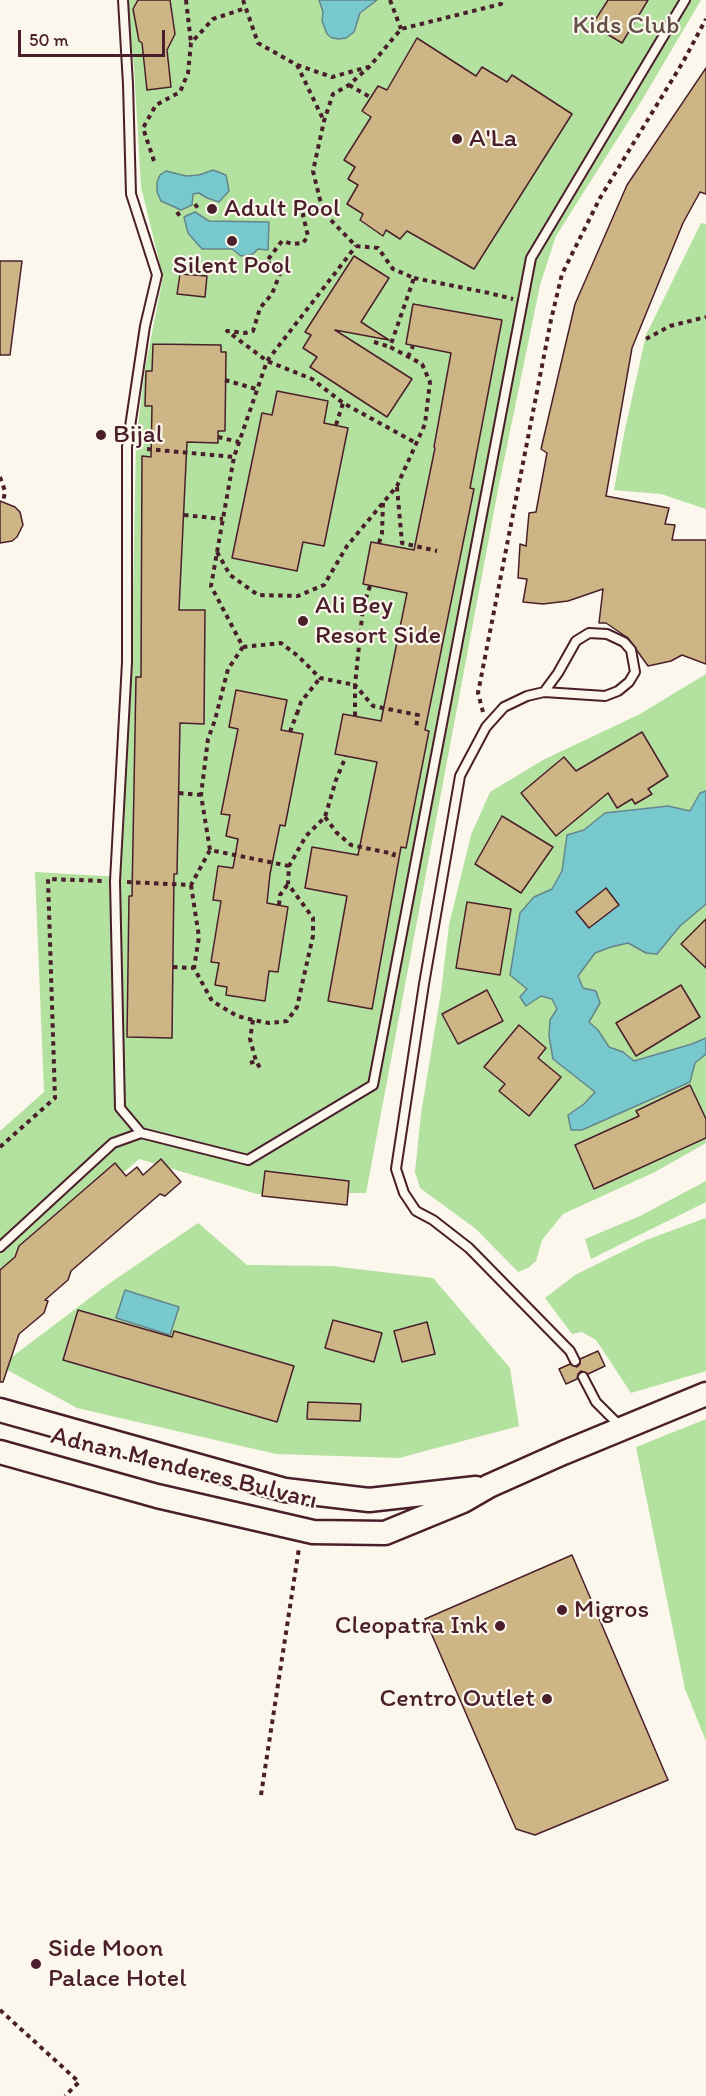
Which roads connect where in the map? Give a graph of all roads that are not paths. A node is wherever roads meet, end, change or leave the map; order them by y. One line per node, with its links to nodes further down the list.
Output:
1 (123, 0): 4 (lane)
2 (685, 0): 4 (lane)
3 (544, 692): 3 (lane); 6 (lane)
4 (141, 1133): 5 (lane)
5 (0, 1247)
6 (575, 1361)
7 (582, 1377): 10 (lane)
8 (706, 1394): 10 (main road, Adnan Menderes Bulvarı)
9 (0, 1410): 12 (main road, Adnan Menderes Bulvarı)
10 (622, 1428): 12 (main road, Adnan Menderes Bulvarı)
11 (0, 1452): 12 (main road, Adnan Menderes Bulvarı)
12 (489, 1486)

